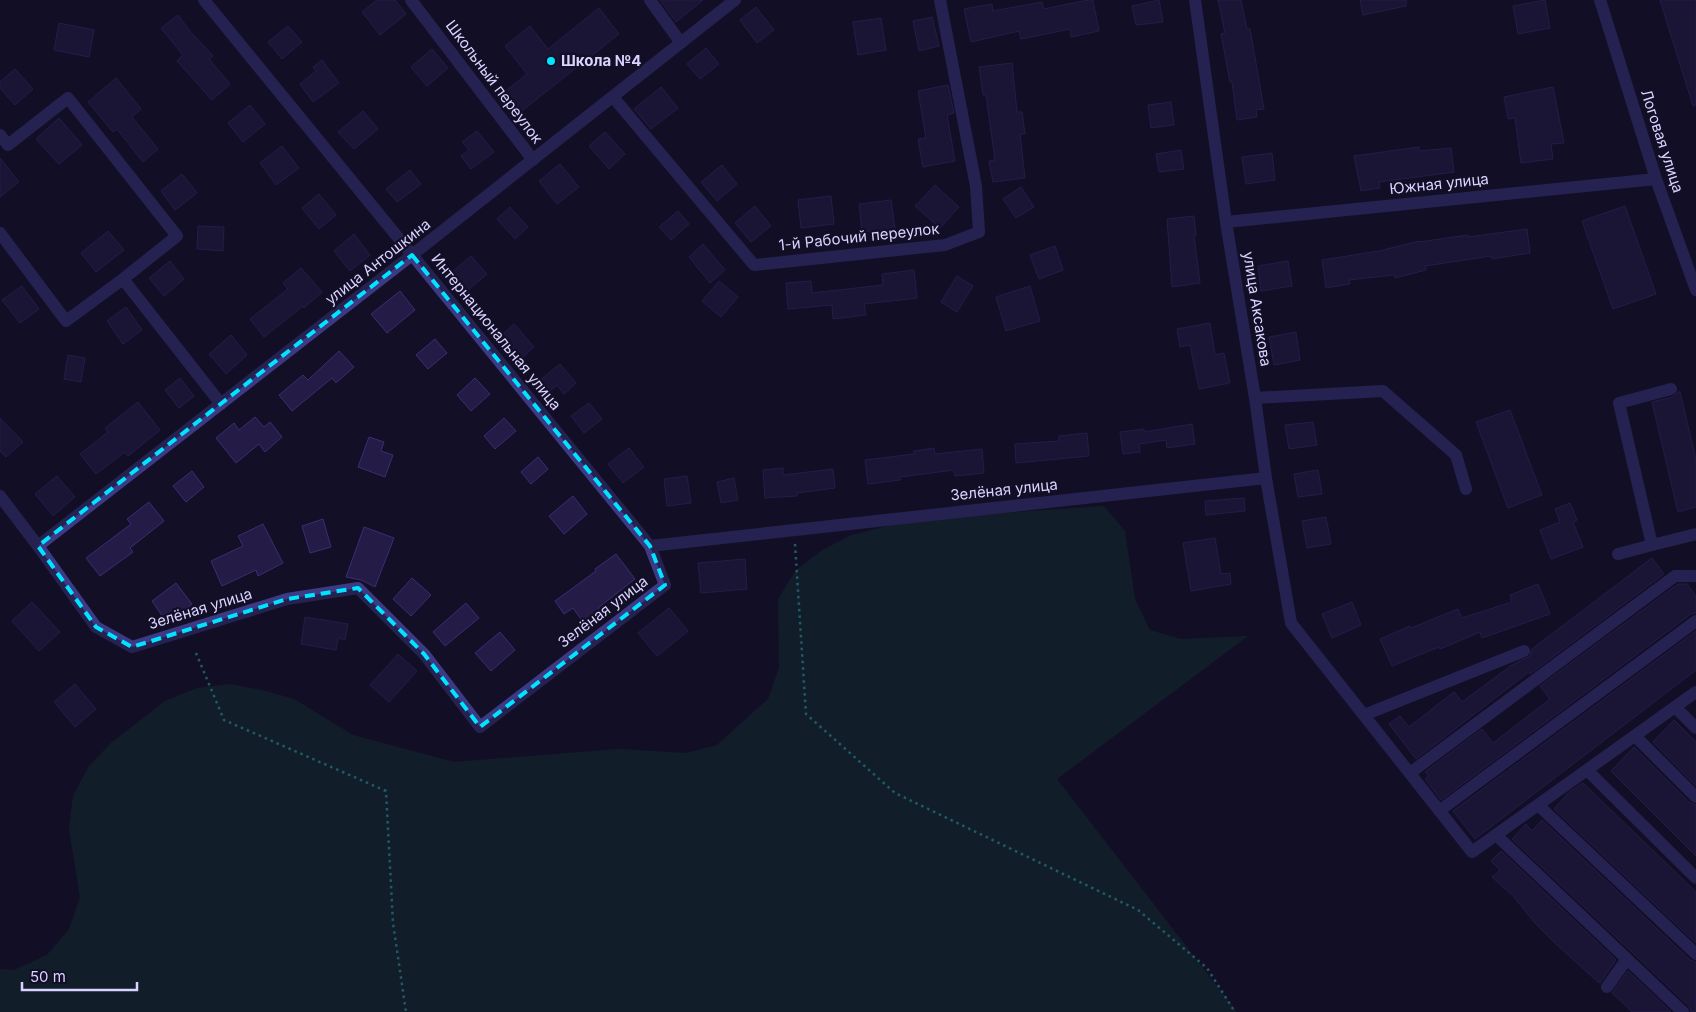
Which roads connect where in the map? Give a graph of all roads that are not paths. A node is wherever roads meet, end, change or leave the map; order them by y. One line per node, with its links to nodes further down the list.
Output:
1 (204, 0): 15 (street, Интернациональная улица)
2 (412, 0): 11 (street, Школьный переулок)
3 (650, 0): 8 (street)
4 (735, 0): 8 (street, улица Антошкина)
5 (940, 0): 9 (street, 1-й Рабочий переулок)
6 (1195, 0): 13 (street, улица Аксакова)
7 (1600, 0): 12 (street, Логовая улица)
8 (681, 43): 9 (street, улица Антошкина)
9 (613, 97): 11 (street, улица Антошкина)
10 (3, 144): 16 (street)
11 (533, 160): 15 (street, улица Антошкина)
12 (1656, 179): 13 (street, Южная улица); 17 (street, Логовая улица)
13 (1226, 222): 19 (street, улица Аксакова)
14 (0, 233): 16 (street)
15 (412, 255): 20 (street, улица Антошкина); 27 (street, Интернациональная улица)
16 (123, 279): 20 (street)
17 (1696, 290)
18 (1671, 389): 25 (street)
19 (1255, 398): 21 (street, улица Аксакова); 22 (street)
20 (222, 404): 26 (street, улица Антошкина)
21 (1266, 478): 27 (street, Зелёная улица); 34 (street, улица Аксакова)
22 (1466, 489)
23 (0, 496): 26 (street)
24 (1696, 534): 25 (street)
25 (1652, 545): 28 (street)
26 (38, 546): 27 (street, Зелёная улица)
27 (650, 546)
28 (1618, 554)
29 (1696, 576): 38 (street)
30 (1696, 621): 41 (street)
31 (1524, 651): 34 (street)
32 (1696, 692): 33 (street)
33 (1675, 707): 35 (street); 36 (street)
34 (1364, 714): 38 (street)
35 (1696, 728)
36 (1635, 736): 37 (street); 39 (street)
37 (1587, 770): 40 (street); 43 (street)
38 (1410, 773): 41 (street)
39 (1696, 797)
40 (1538, 805): 42 (street); 44 (street)
41 (1439, 811): 42 (street)
42 (1496, 835): 45 (street)
43 (1696, 878)
44 (1696, 954)
45 (1627, 959): 46 (street); 47 (street)
46 (1607, 987)
47 (1683, 1012)

